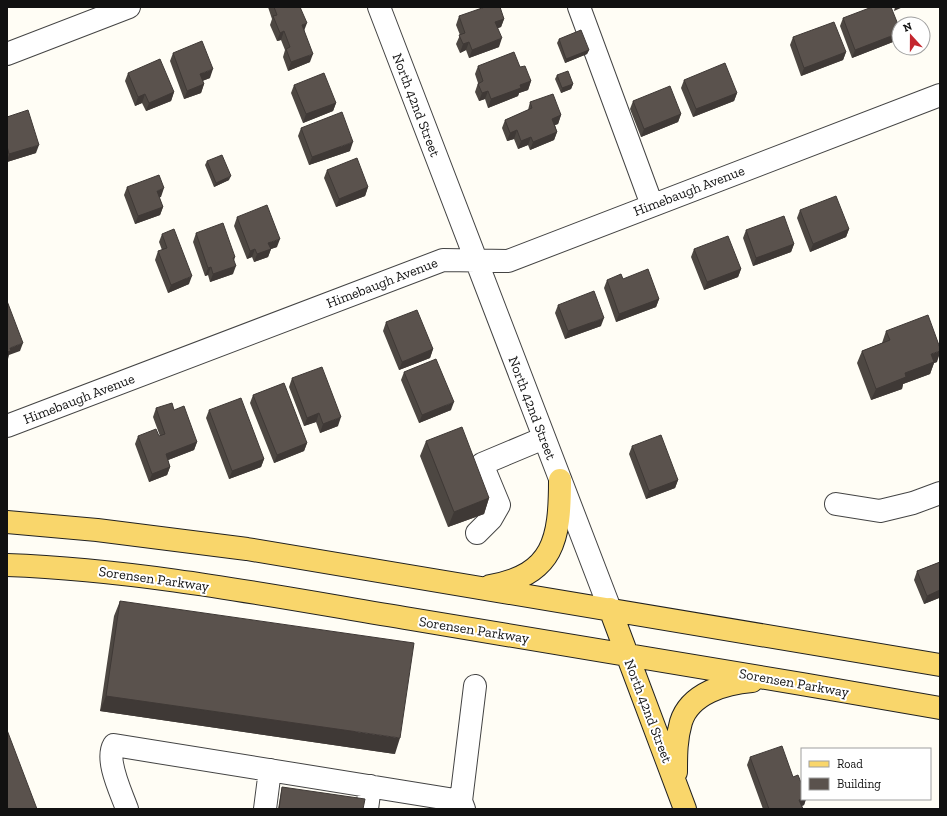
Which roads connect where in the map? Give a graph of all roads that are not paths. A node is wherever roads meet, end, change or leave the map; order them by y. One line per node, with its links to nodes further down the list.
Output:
1 (129, 7): 4 (street)
2 (379, 7): 7 (street, North 42nd Street)
3 (579, 7): 6 (street)
4 (7, 54)
5 (940, 95): 6 (street, Himebaugh Avenue)
6 (652, 206): 7 (street, Himebaugh Avenue)
7 (476, 260): 8 (street, Himebaugh Avenue); 9 (street, North 42nd Street)
8 (7, 426)
9 (544, 438): 10 (street, North 42nd Street); 14 (street)
10 (560, 480): 16 (main road); 17 (street, North 42nd Street)
11 (940, 493): 12 (street)
12 (836, 504)
13 (7, 522): 16 (main road)
14 (477, 533)
15 (7, 566): 18 (main road, Sorensen Parkway)
16 (479, 588): 17 (main road)
17 (610, 609): 18 (main road, North 42nd Street); 19 (main road)
18 (626, 654): 20 (main road, Sorensen Parkway); 24 (main road, North 42nd Street)
19 (940, 665)
20 (774, 679): 22 (main road, Sorensen Parkway); 24 (main road)
21 (475, 686): 26 (street)
22 (940, 708)
23 (270, 770): 25 (street); 27 (street); 28 (street)
24 (676, 785): 30 (main road, North 42nd Street)
25 (370, 786): 26 (street); 29 (street)
26 (463, 805)
27 (127, 809)
28 (265, 809)
29 (367, 809)
30 (685, 809)

